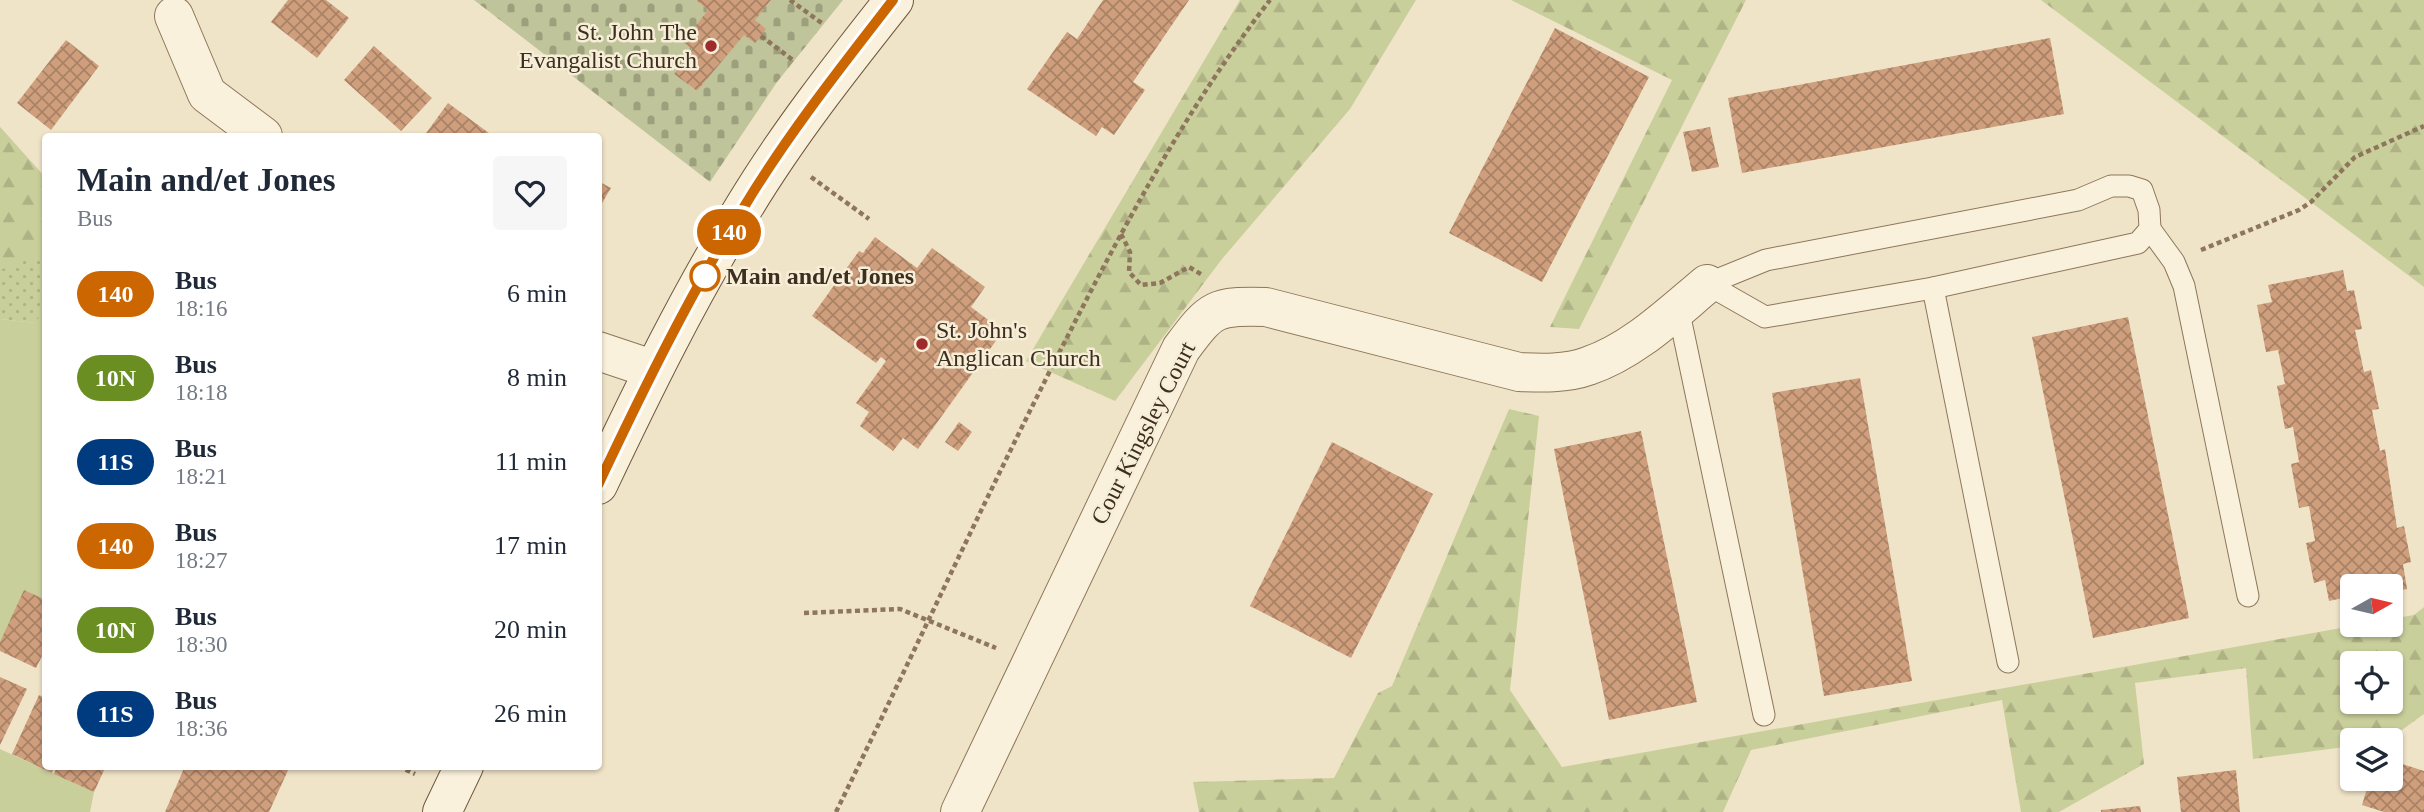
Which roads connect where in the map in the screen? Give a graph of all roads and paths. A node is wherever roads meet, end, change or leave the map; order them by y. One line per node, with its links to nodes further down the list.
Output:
1 (790, 0): 5 (path)
2 (894, 0): 20 (street)
3 (1270, 0): 13 (path)
4 (174, 16): 9 (street)
5 (823, 24)
6 (761, 36): 7 (path)
7 (794, 61)
8 (2424, 126): 14 (path)
9 (259, 133)
10 (811, 177): 11 (path)
11 (869, 219)
12 (2150, 229): 14 (lane); 15 (lane); 16 (lane)
13 (1120, 233): 17 (path); 24 (path)
14 (2174, 262): 22 (lane)
15 (1707, 284): 16 (lane); 18 (street)
16 (1933, 288): 25 (lane)
17 (1227, 306): 18 (street); 26 (street, Cour Kingsley Court)
18 (1678, 309): 27 (lane)
19 (602, 352): 20 (street)
20 (652, 369): 21 (street)
21 (602, 476)
22 (2248, 596)
23 (804, 613): 24 (path)
24 (930, 620): 26 (path); 32 (path)
25 (2008, 662)
26 (1032, 663): 33 (street, Cour Kingsley Court)
27 (1764, 715)
28 (406, 770): 30 (path)
29 (462, 770): 31 (street)
30 (415, 774)
31 (442, 812)
32 (836, 812)
33 (960, 812)

